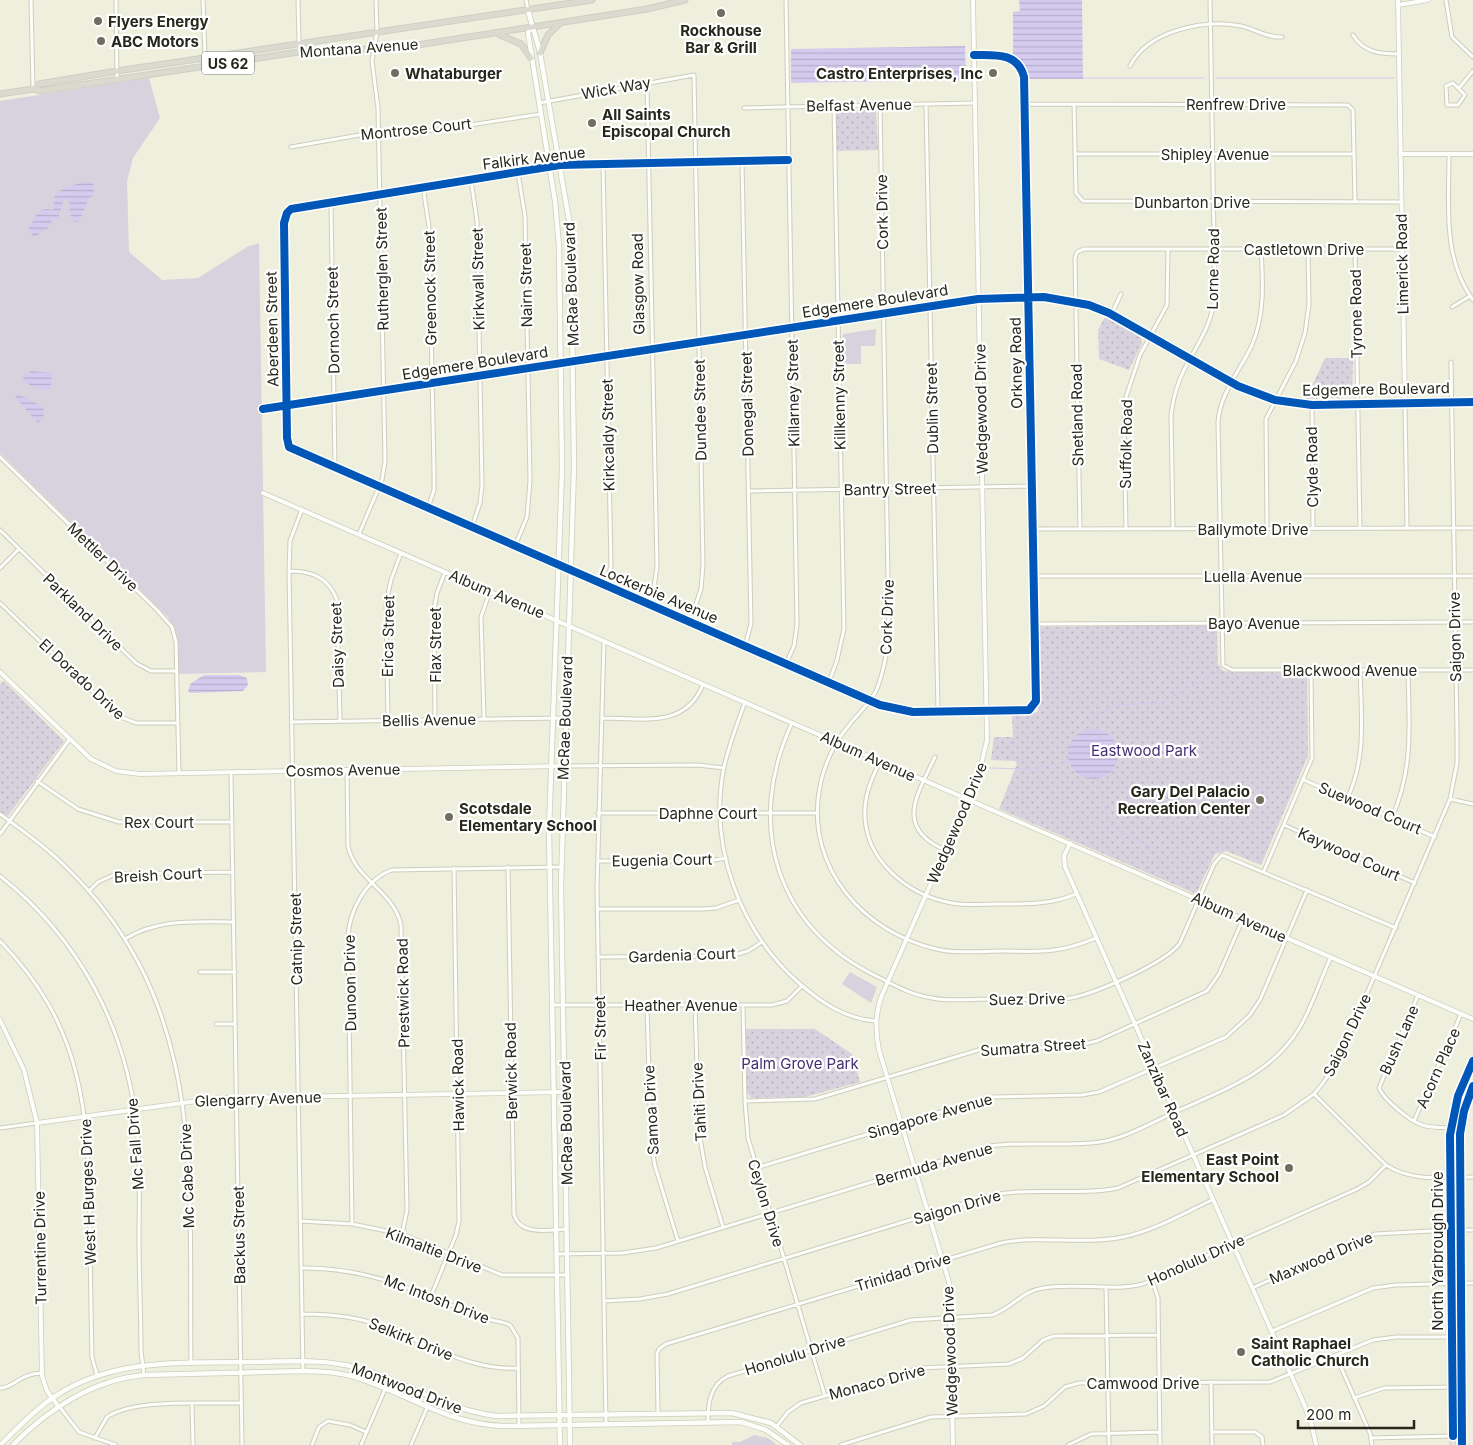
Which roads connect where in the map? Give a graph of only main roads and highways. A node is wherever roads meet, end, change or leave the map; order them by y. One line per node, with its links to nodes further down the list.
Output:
1 (592, 0): 3 (highway, Montana Avenue / US 62)
2 (686, 0): 4 (highway, Montana Avenue / US 62)
3 (528, 10): 5 (main road, McRae Boulevard); 9 (highway, Montana Avenue / US 62)
4 (561, 23): 5 (highway, Montana Avenue / US 62); 7 (highway)
5 (531, 27): 6 (highway, Montana Avenue / US 62); 7 (main road, McRae Boulevard); 8 (main road, McRae Boulevard)
6 (495, 34): 8 (highway); 9 (highway, Montana Avenue / US 62)
7 (540, 53): 11 (main road, McRae Boulevard)
8 (531, 58): 12 (main road, McRae Boulevard)
9 (33, 89): 10 (highway, Montana Avenue / US 62)
10 (0, 94)
11 (573, 362): 12 (main road, Edgemere Boulevard); 13 (main road, Edgemere Boulevard); 15 (main road, McRae Boulevard)
12 (562, 363): 14 (main road, McRae Boulevard)
13 (1473, 402)
14 (556, 675): 15 (main road); 18 (main road, McRae Boulevard)
15 (567, 676): 19 (main road, McRae Boulevard)
16 (1473, 1061): 28 (main road, North Yarbrough Drive)
17 (1473, 1086): 29 (main road, North Yarbrough Drive)
18 (559, 1415): 19 (main road, Montwood Drive); 20 (main road, McRae Boulevard); 22 (main road, Montwood Drive)
19 (570, 1416): 21 (main road, McRae Boulevard); 27 (main road, Montwood Drive)
20 (560, 1424): 21 (main road, Montwood Drive); 23 (main road, Montwood Drive); 24 (main road, McRae Boulevard)
21 (570, 1424): 25 (main road, McRae Boulevard); 26 (main road, Montwood Drive)
22 (1, 1444)
23 (13, 1445)
24 (560, 1445)
25 (570, 1445)
26 (788, 1445)
27 (800, 1445)
28 (1453, 1445)
29 (1462, 1445)

